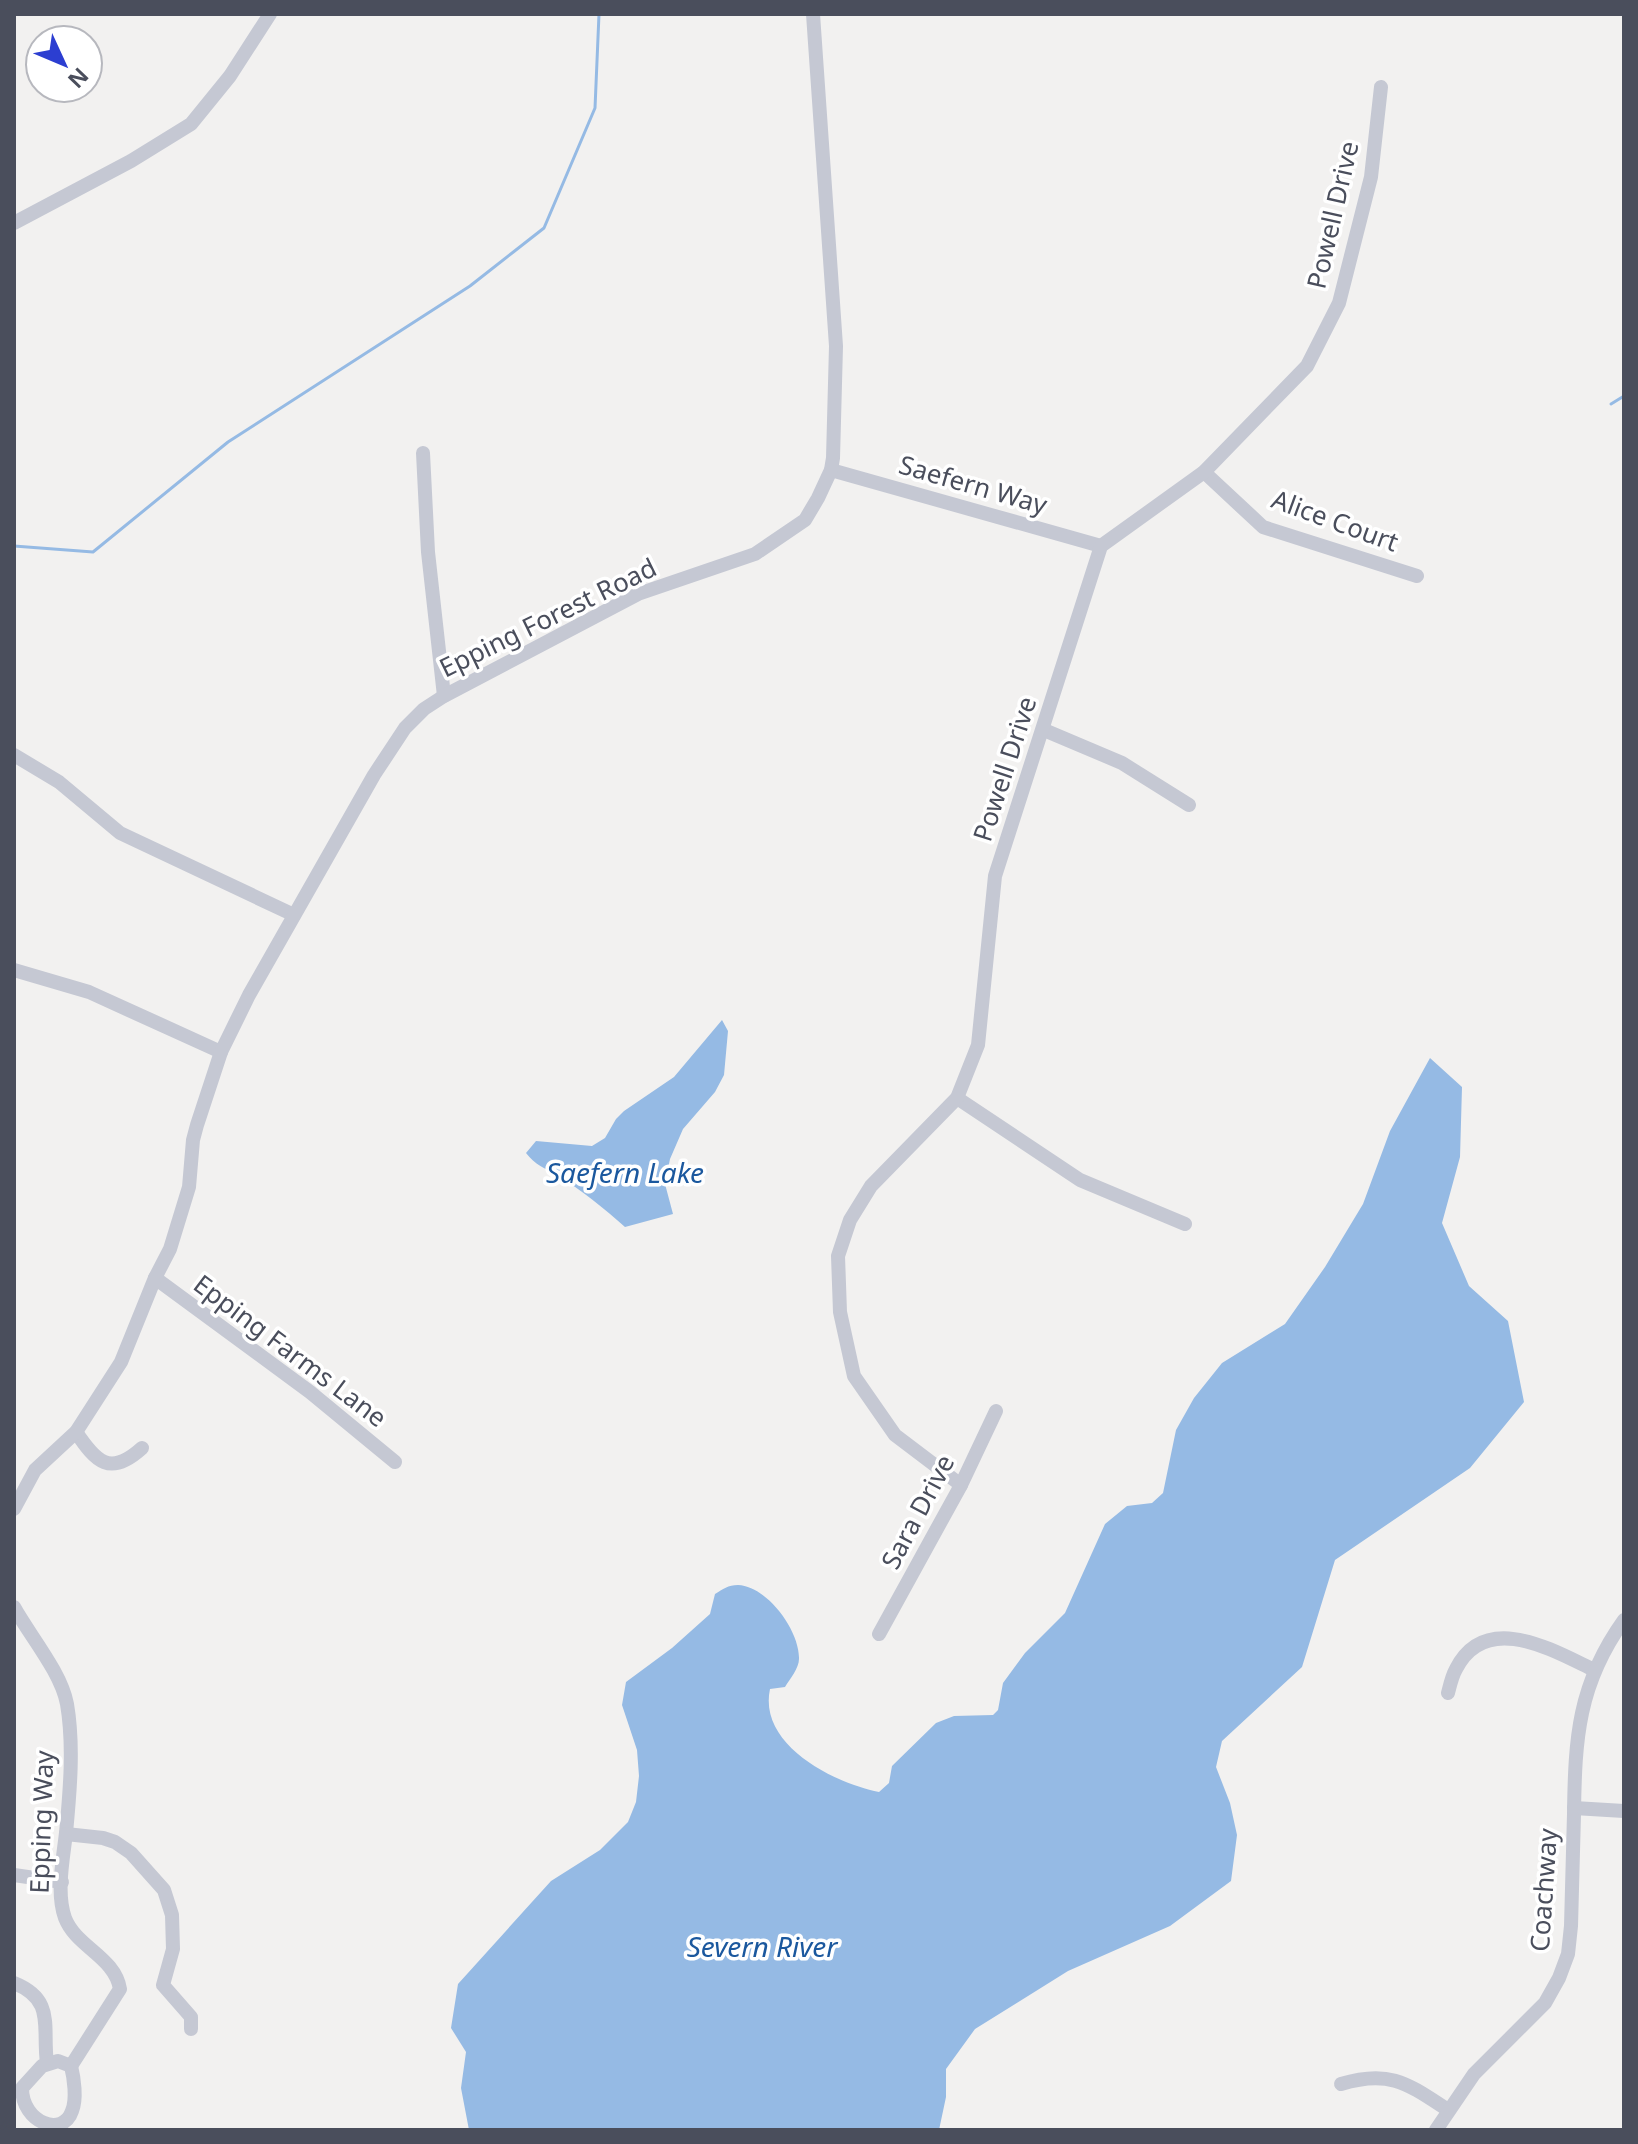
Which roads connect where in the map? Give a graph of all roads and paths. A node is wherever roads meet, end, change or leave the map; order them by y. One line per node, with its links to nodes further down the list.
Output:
1 (270, 14): 4 (street)
2 (813, 14): 6 (street, Epping Forest Road)
3 (1381, 87): 7 (street, Powell Drive)
4 (14, 223)
5 (423, 453): 10 (street)
6 (831, 470): 8 (street, Saefern Way); 10 (street, Epping Forest Road)
7 (1204, 472): 8 (street, Powell Drive); 9 (street, Alice Court)
8 (1101, 546): 11 (street, Powell Drive)
9 (1417, 576)
10 (444, 696): 14 (street, Epping Forest Road)
11 (1044, 730): 13 (street); 17 (street, Powell Drive)
12 (14, 755): 14 (street)
13 (1189, 805)
14 (294, 915): 16 (street, Epping Forest Road)
15 (14, 970): 16 (street)
16 (221, 1052): 19 (street, Epping Forest Road)
17 (957, 1098): 18 (street); 26 (street, Powell Drive)
18 (1185, 1224)
19 (155, 1278): 21 (street); 23 (street, Epping Farms Lane)
20 (996, 1411): 26 (street, Sara Drive)
21 (76, 1432): 22 (street); 24 (street)
22 (142, 1448)
23 (395, 1462)
24 (35, 1470): 25 (street); 27 (street)
25 (14, 1479)
26 (961, 1485): 30 (street, Sara Drive)
27 (15, 1506)
28 (14, 1607): 35 (street, Epping Way)
29 (1624, 1620): 31 (street, Coachway)
30 (879, 1634)
31 (1594, 1670): 32 (street); 33 (street, Coachway)
32 (1448, 1693)
33 (1574, 1808): 34 (street); 45 (street, Coachway)
34 (1624, 1811)
35 (66, 1834): 37 (street, Epping Way); 39 (street)
36 (14, 1875): 37 (street)
37 (62, 1882): 41 (street, Epping Way)
38 (14, 1983): 40 (street)
39 (191, 2029)
40 (47, 2063): 41 (street); 43 (street)
41 (71, 2066): 47 (street)
42 (1341, 2084): 45 (street)
43 (18, 2090): 44 (street)
44 (20, 2107): 46 (street)
45 (1448, 2110): 48 (street, Coachway)
46 (43, 2126): 47 (street)
47 (69, 2126)
48 (1436, 2130)

